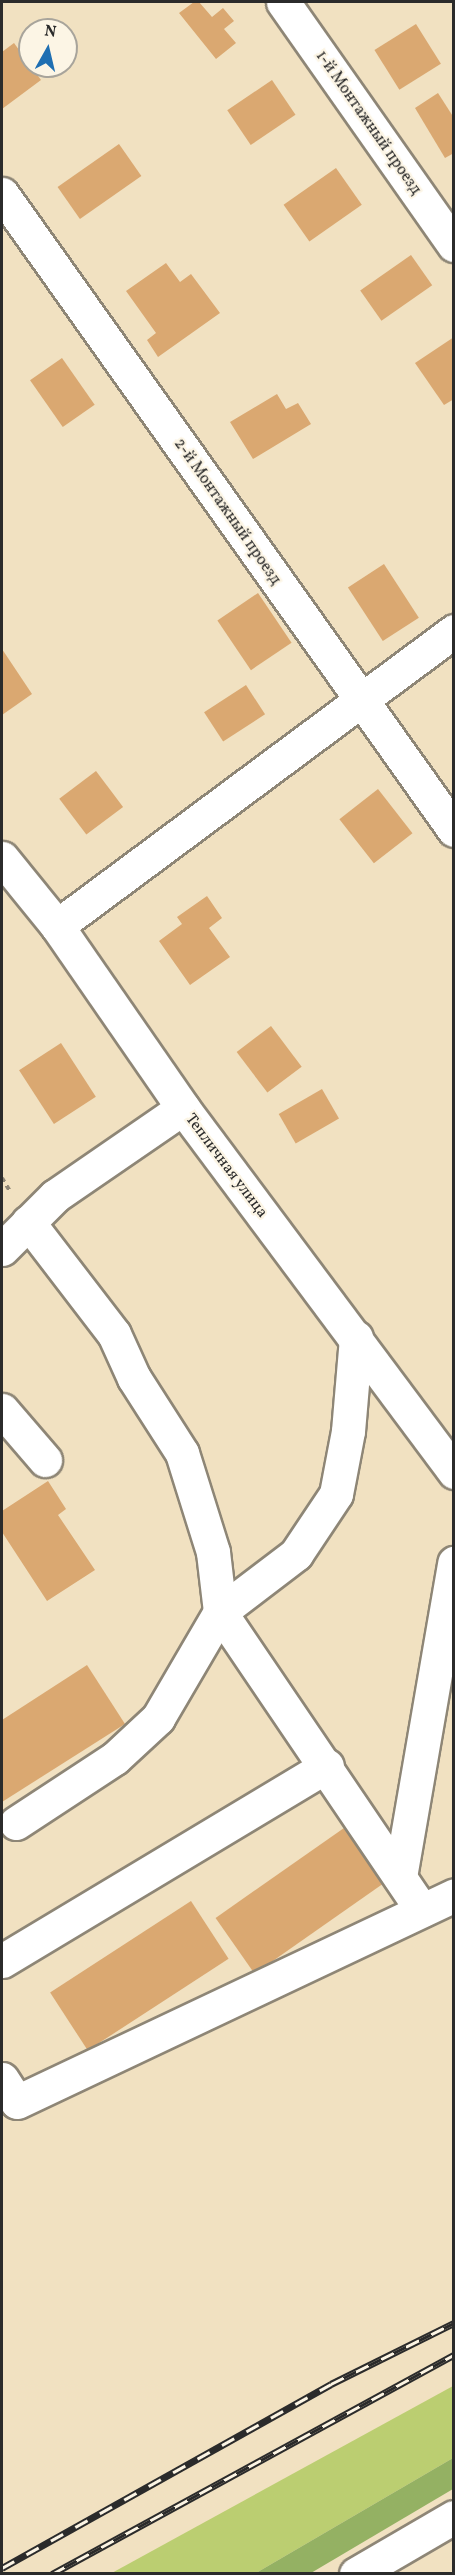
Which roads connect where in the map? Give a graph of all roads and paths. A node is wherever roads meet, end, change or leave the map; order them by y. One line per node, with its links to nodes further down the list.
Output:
1 (283, 2): 3 (street, 1-й Монтажный проезд)
2 (2, 194): 5 (street, 2-й Монтажный проезд)
3 (453, 245)
4 (453, 631): 5 (street)
5 (361, 701): 6 (street, 2-й Монтажный проезд); 8 (street)
6 (453, 830)
7 (2, 858): 8 (street, Тепличная улица)
8 (57, 926): 9 (street, Тепличная улица)
9 (183, 1108): 10 (street); 12 (street, Тепличная улица)
10 (28, 1222): 11 (street); 17 (street)
11 (2, 1249)
12 (356, 1337): 15 (street, Тепличная улица); 17 (street)
13 (2, 1410): 14 (street)
14 (45, 1460)
15 (453, 1472)
16 (453, 1563): 20 (street)
17 (220, 1612): 18 (street); 19 (street)
18 (327, 1766): 20 (street); 23 (street)
19 (16, 1823)
20 (400, 1877): 22 (street)
21 (453, 1895): 22 (street)
22 (422, 1910): 24 (street)
23 (2, 1961)
24 (2, 2079)
25 (453, 2517): 26 (street)
26 (356, 2574)

